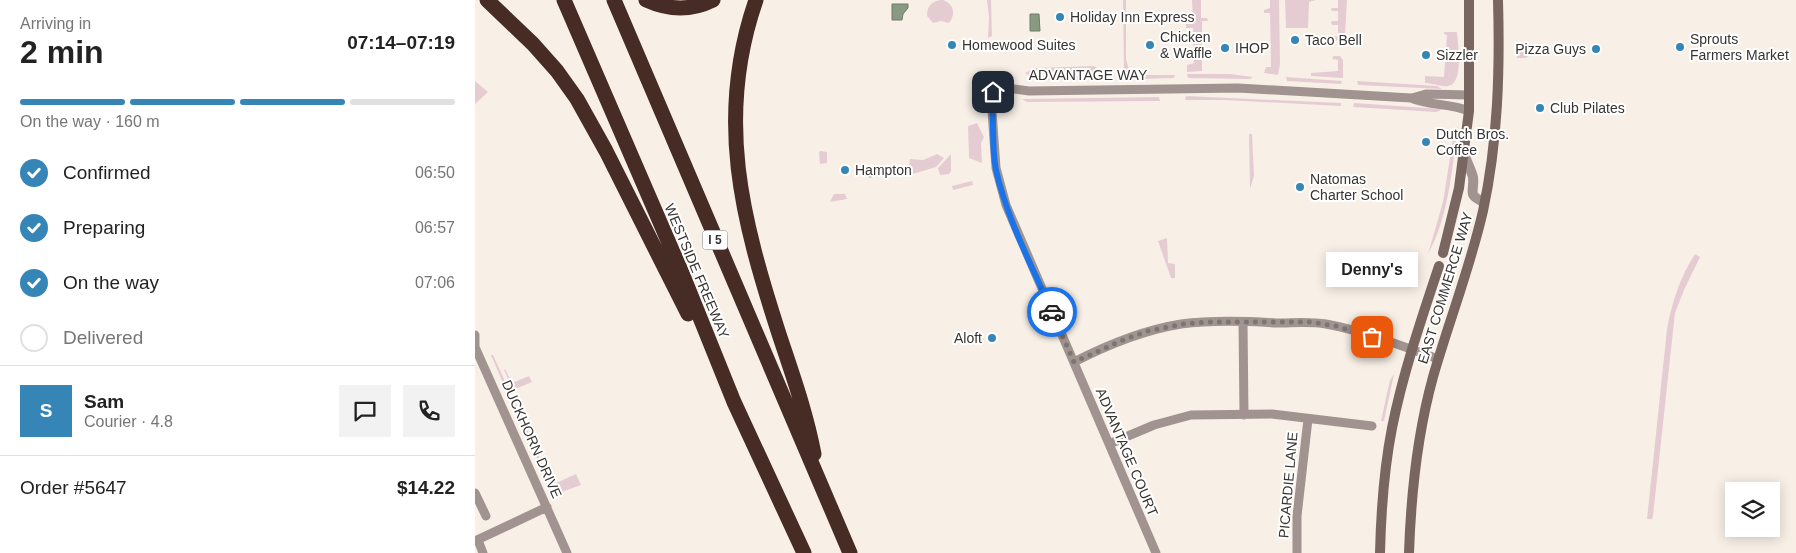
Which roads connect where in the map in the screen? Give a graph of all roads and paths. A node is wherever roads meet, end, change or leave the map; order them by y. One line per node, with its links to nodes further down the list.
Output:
1 (487, 0): 22 (highway)
2 (564, 0): 22 (highway, WESTSIDE FREEWAY)
3 (614, 0): 27 (highway, WESTSIDE FREEWAY / I 5)
4 (646, 0): 5 (highway)
5 (713, 0)
6 (1469, 0): 9 (main road, EAST COMMERCE WAY)
7 (1497, 0): 13 (main road, EAST COMMERCE WAY)
8 (755, 2): 27 (highway)
9 (1469, 95): 10 (street, ADVANTAGE WAY); 11 (main road, EAST COMMERCE WAY)
10 (1411, 98): 11 (street, ADVANTAGE WAY); 21 (street, ADVANTAGE WAY)
11 (1469, 110): 12 (main road, EAST COMMERCE WAY)
12 (1464, 154): 13 (street); 14 (main road, EAST COMMERCE WAY)
13 (1484, 202): 20 (main road, EAST COMMERCE WAY)
14 (1443, 254): 15 (street, EAST COMMERCE WAY)
15 (1439, 266): 19 (main road, EAST COMMERCE WAY)
16 (1243, 322): 19 (street); 21 (street); 23 (street)
17 (475, 335): 18 (street, DUCKHORN DRIVE)
18 (475, 347): 29 (street, DUCKHORN DRIVE)
19 (1412, 350): 20 (street); 38 (main road, EAST COMMERCE WAY)
20 (1439, 359): 39 (main road, EAST COMMERCE WAY)
21 (1074, 362): 26 (street, ADVANTAGE COURT)
22 (734, 402): 34 (highway, WESTSIDE FREEWAY)
23 (1244, 415): 24 (street); 26 (street)
24 (1309, 419): 25 (street); 37 (street, PICARDIE LANE)
25 (1373, 426)
26 (1109, 444): 36 (street, ADVANTAGE COURT)
27 (819, 480): 35 (highway, WESTSIDE FREEWAY / I 5)
28 (475, 493): 30 (street)
29 (547, 507): 31 (street); 33 (street, DUCKHORN DRIVE)
30 (486, 516)
31 (476, 540): 32 (street)
32 (483, 553)
33 (567, 553)
34 (805, 553)
35 (850, 553)
36 (1156, 553)
37 (1297, 553)
38 (1380, 553)
39 (1409, 553)

